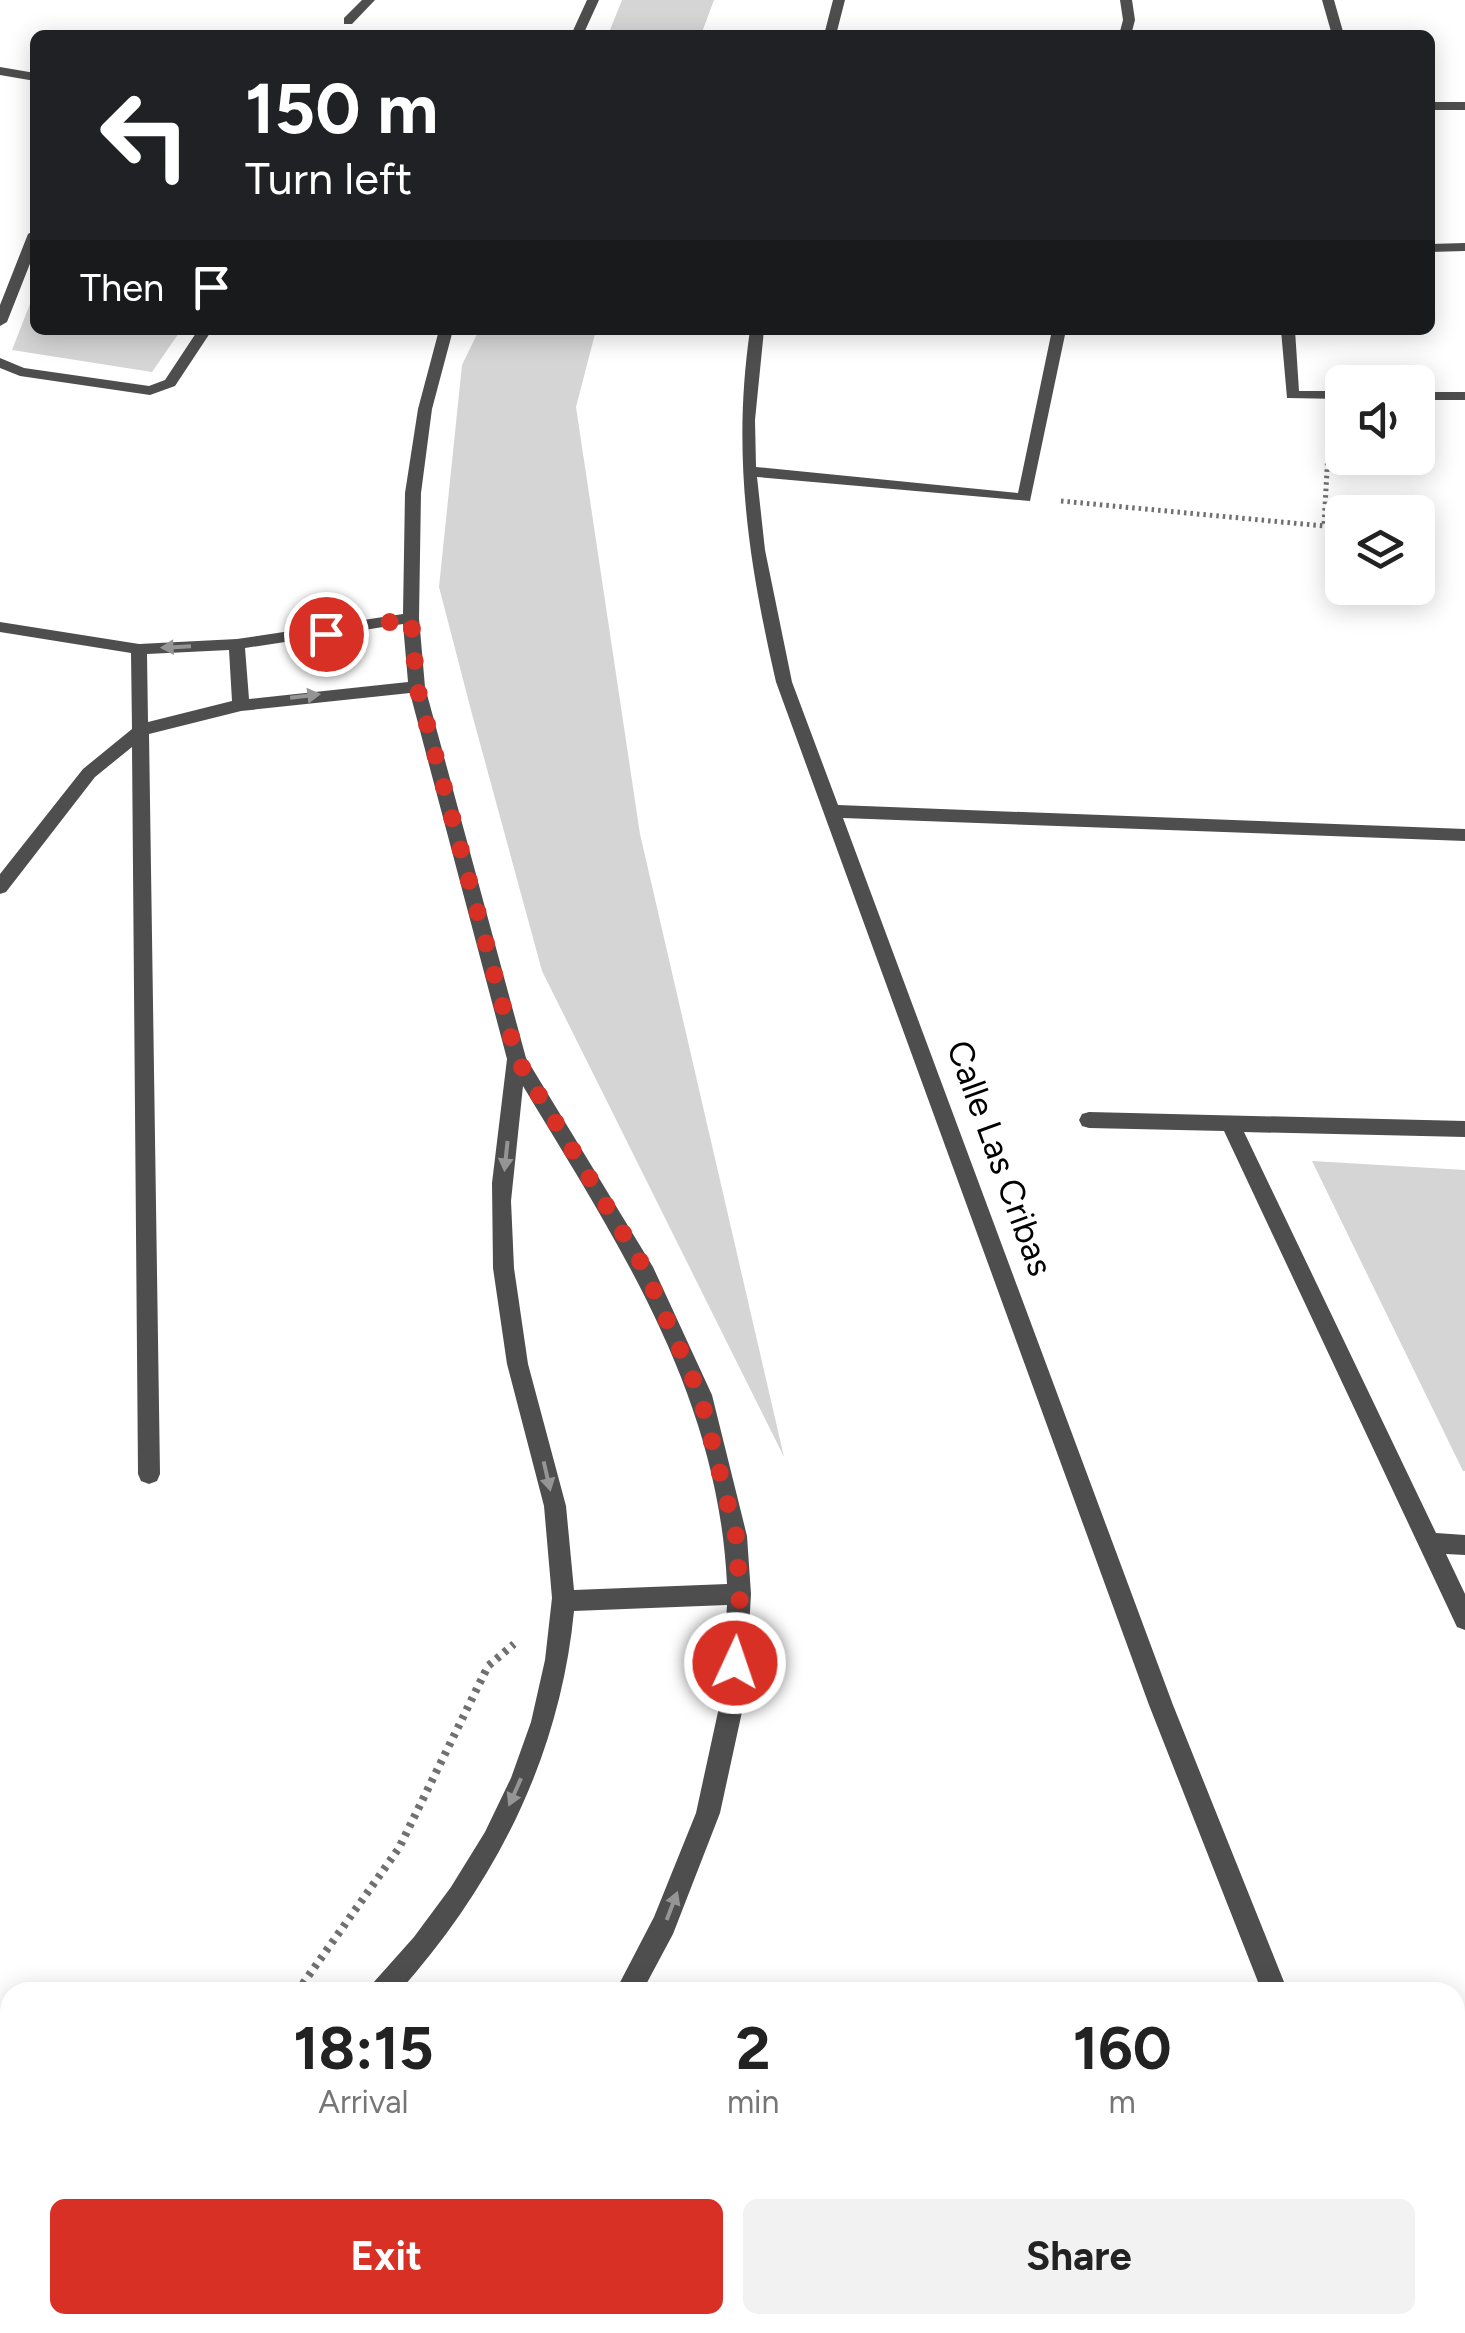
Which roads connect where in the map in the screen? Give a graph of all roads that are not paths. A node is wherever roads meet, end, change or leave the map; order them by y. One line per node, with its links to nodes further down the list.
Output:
1 (369, 0): 6 (street)
2 (593, 0): 7 (street)
3 (839, 0): 8 (street)
4 (1126, 0): 9 (street)
5 (1328, 0): 10 (street)
6 (348, 21)
7 (579, 30)
8 (831, 30)
9 (1126, 30)
10 (1337, 30)
11 (0, 70): 12 (street)
12 (30, 76)
13 (1435, 106): 14 (street)
14 (1465, 106)
15 (30, 247): 18 (street)
16 (1465, 247): 17 (street)
17 (1435, 248)
18 (0, 322)
19 (202, 335): 24 (street)
20 (445, 335): 29 (street)
21 (757, 335): 28 (street, Calle Las Cribas)
22 (1058, 335): 28 (street)
23 (1288, 335): 25 (street)
24 (0, 362)
25 (1325, 396)
26 (1435, 396): 27 (street)
27 (1465, 396)
28 (747, 471): 36 (street, Calle Las Cribas)
29 (411, 618): 31 (street); 33 (street)
30 (0, 627): 32 (street)
31 (237, 644): 32 (street, one-way to 32); 34 (street)
32 (138, 649): 35 (street)
33 (417, 687): 34 (street, one-way to 33); 39 (street)
34 (241, 705): 35 (street)
35 (141, 730): 38 (street); 43 (street)
36 (833, 810): 37 (street); 51 (street, Calle Las Cribas)
37 (1465, 835)
38 (0, 887)
39 (517, 1059): 46 (street); 47 (street, one-way to 47)
40 (1089, 1120): 41 (street)
41 (1231, 1124): 42 (street); 44 (street)
42 (1465, 1129)
43 (149, 1474)
44 (1428, 1543): 45 (street); 48 (street)
45 (1465, 1544)
46 (740, 1594): 47 (street); 50 (street, one-way to 46)
47 (563, 1602): 49 (street, one-way to 49)
48 (1465, 1618)
49 (392, 1982)
50 (633, 1982)
51 (1271, 1982)

